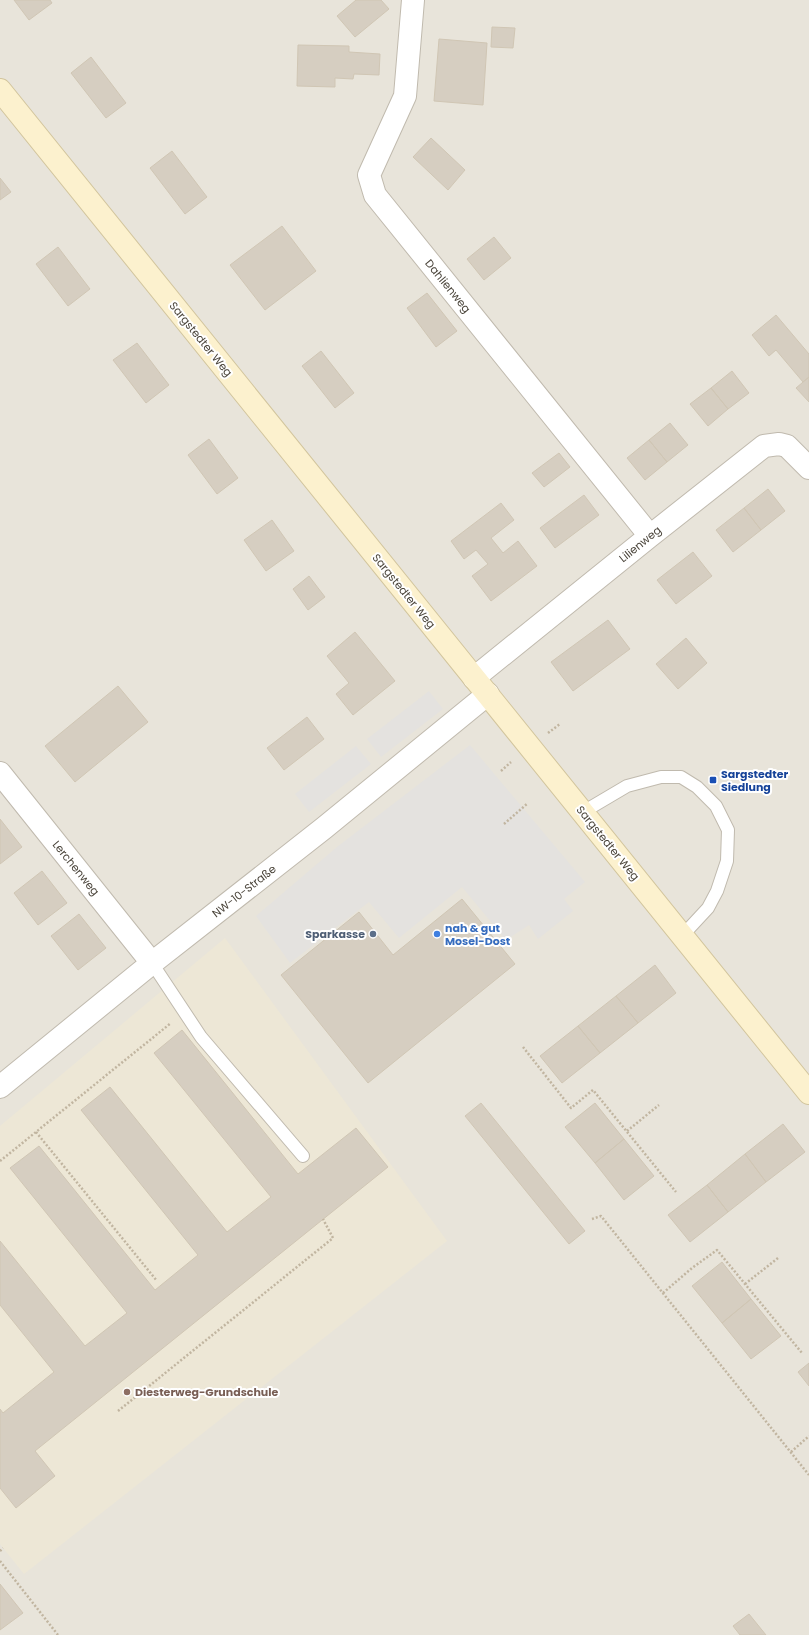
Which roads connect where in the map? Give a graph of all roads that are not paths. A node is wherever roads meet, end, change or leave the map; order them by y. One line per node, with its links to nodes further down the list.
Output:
1 (413, 0): 4 (street, Dahlienweg)
2 (0, 90): 5 (street, Sargstedter Weg)
3 (809, 467): 4 (street, Lilienweg)
4 (650, 536): 5 (street, Lilienweg)
5 (481, 686): 7 (street, Sargstedter Weg); 9 (street, NW-10-Straße)
6 (0, 773): 9 (street, Lerchenweg)
7 (583, 812): 8 (street, Sargstedter Weg); 8 (lane)
8 (682, 936): 11 (street, Sargstedter Weg)
9 (152, 963): 10 (street, NW-10-Straße); 12 (lane)
10 (0, 1087)
11 (809, 1093)
12 (302, 1156)

